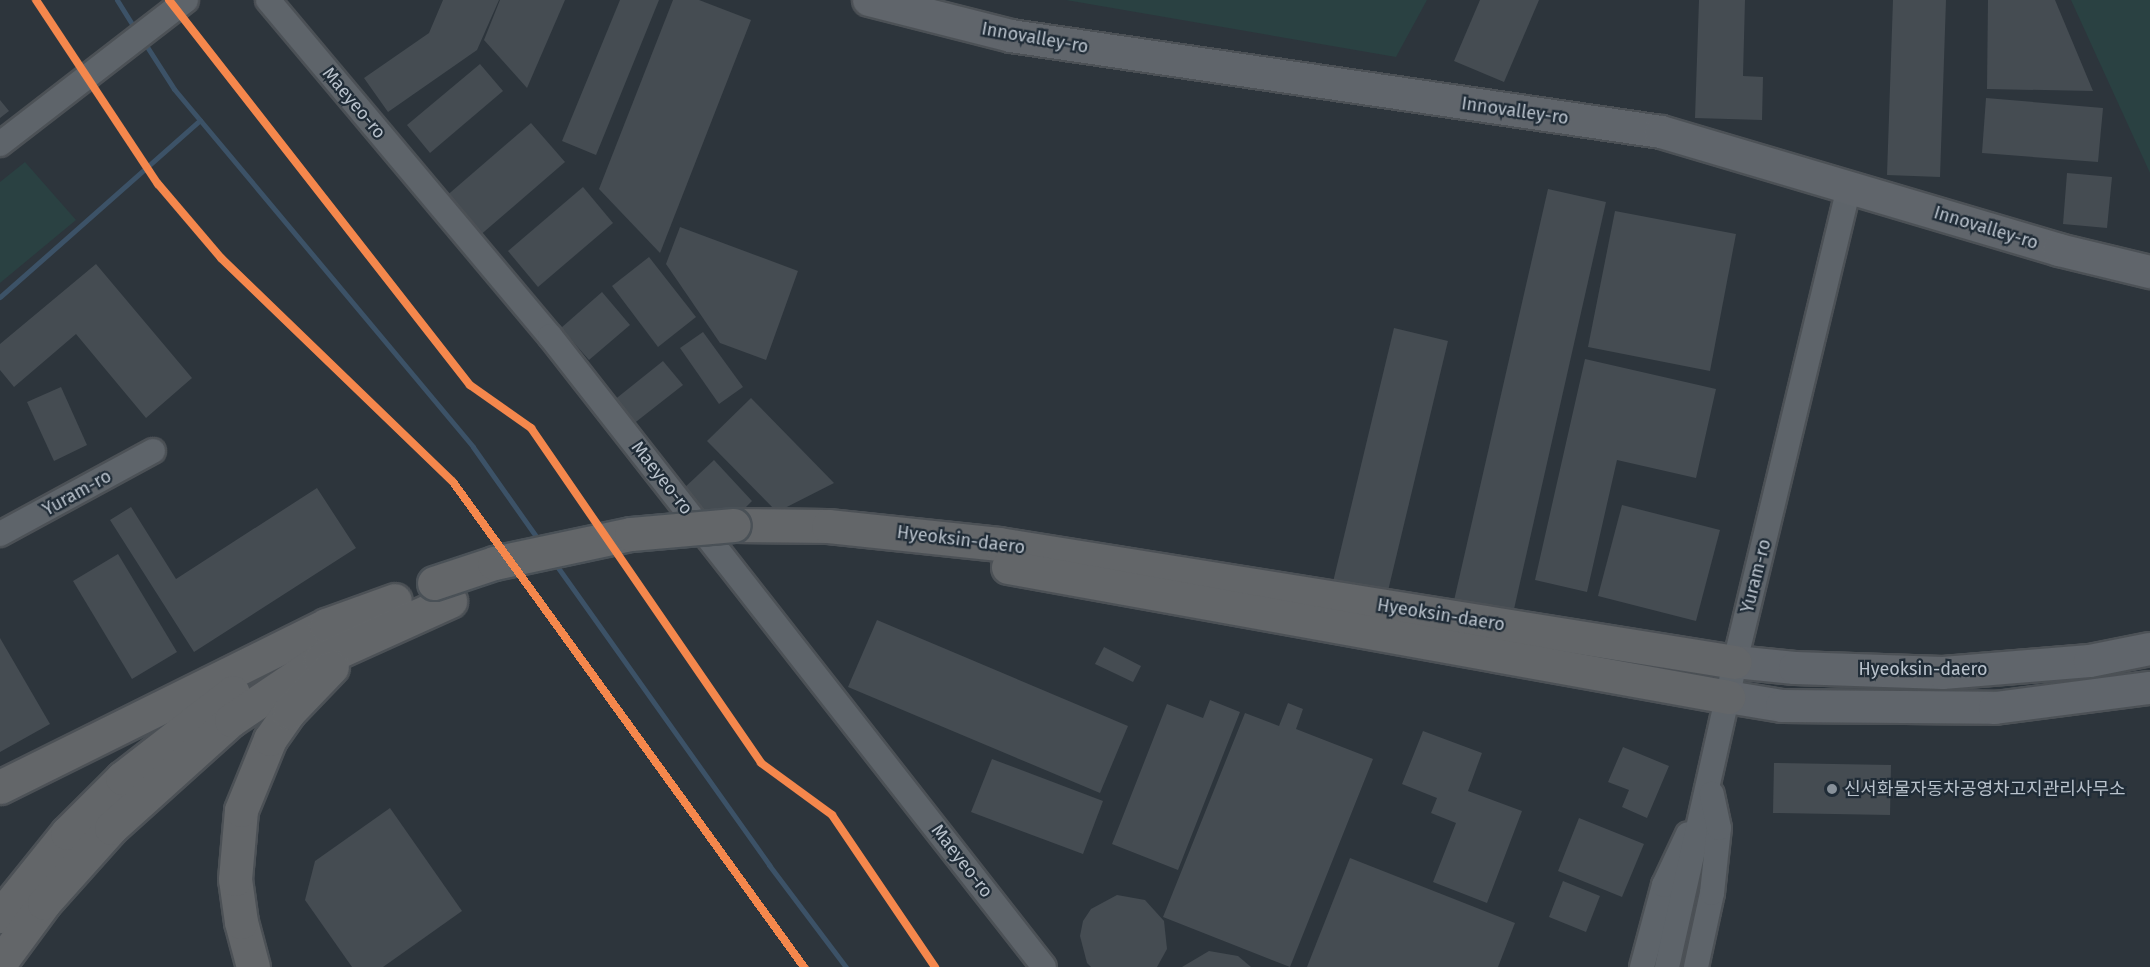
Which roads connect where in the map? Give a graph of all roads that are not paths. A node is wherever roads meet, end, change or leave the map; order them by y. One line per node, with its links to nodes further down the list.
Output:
1 (186, 0): 4 (street)
2 (268, 0): 21 (street, Maeyeo-ro)
3 (869, 0): 5 (main road, Innovalley-ro)
4 (0, 144)
5 (1849, 187): 6 (main road, Innovalley-ro); 13 (street, Yuram-ro)
6 (2150, 272)
7 (153, 451): 8 (street, Yuram-ro)
8 (0, 534)
9 (736, 534): 10 (highway, bridge); 13 (highway, Hyeoksin-daero); 15 (highway)
10 (442, 592): 11 (highway); 19 (highway); 20 (highway)
11 (395, 600): 17 (highway); 18 (highway)
12 (2150, 649): 13 (main road, Hyeoksin-daero)
13 (1735, 662): 15 (street, Yuram-ro)
14 (2150, 688): 15 (main road)
15 (1728, 697): 16 (street, Yuram-ro)
16 (1709, 783): 22 (street); 23 (street, Yuram-ro); 24 (street)
17 (0, 787)
18 (0, 916)
19 (0, 963)
20 (254, 967)
21 (1044, 967)
22 (1642, 967)
23 (1667, 967)
24 (1696, 967)

